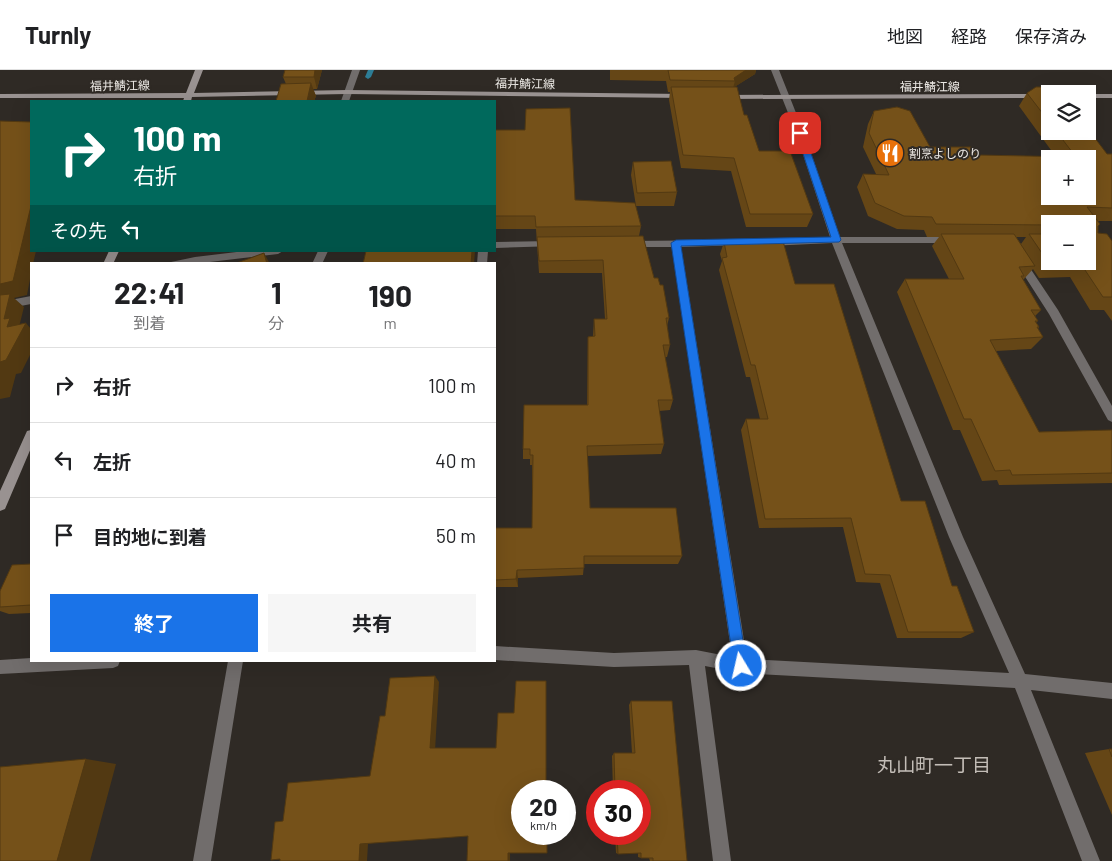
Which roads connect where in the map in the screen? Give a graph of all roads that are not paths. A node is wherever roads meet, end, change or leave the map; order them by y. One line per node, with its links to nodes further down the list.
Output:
1 (199, 70): 12 (main road)
2 (356, 70): 9 (street)
3 (775, 70): 11 (street)
4 (0, 96): 12 (main road, 福井鯖江線)
5 (690, 96): 9 (main road, 福井鯖江線)
6 (1041, 96): 11 (main road, 福井鯖江線)
7 (1096, 96): 8 (main road)
8 (1112, 96)
9 (346, 97): 12 (main road, 福井鯖江線)
10 (710, 97): 11 (main road, 福井鯖江線)
11 (784, 97): 13 (street)
12 (188, 98)
13 (836, 240): 14 (street); 15 (street); 33 (street)
14 (963, 241)
15 (676, 243): 17 (street); 31 (street)
16 (562, 244): 18 (street)
17 (619, 244)
18 (496, 245)
19 (1013, 250): 24 (street)
20 (269, 252): 21 (street)
21 (184, 262)
22 (30, 300): 23 (street)
23 (0, 306)
24 (1112, 418)
25 (30, 437): 26 (main road)
26 (0, 505)
27 (496, 653): 28 (street)
28 (696, 657): 31 (street); 36 (street)
29 (94, 662): 32 (street)
30 (236, 662): 35 (street)
31 (741, 666): 33 (street)
32 (0, 667)
33 (1020, 680): 34 (street); 37 (street)
34 (1112, 691)
35 (202, 861)
36 (722, 861)
37 (1091, 861)

